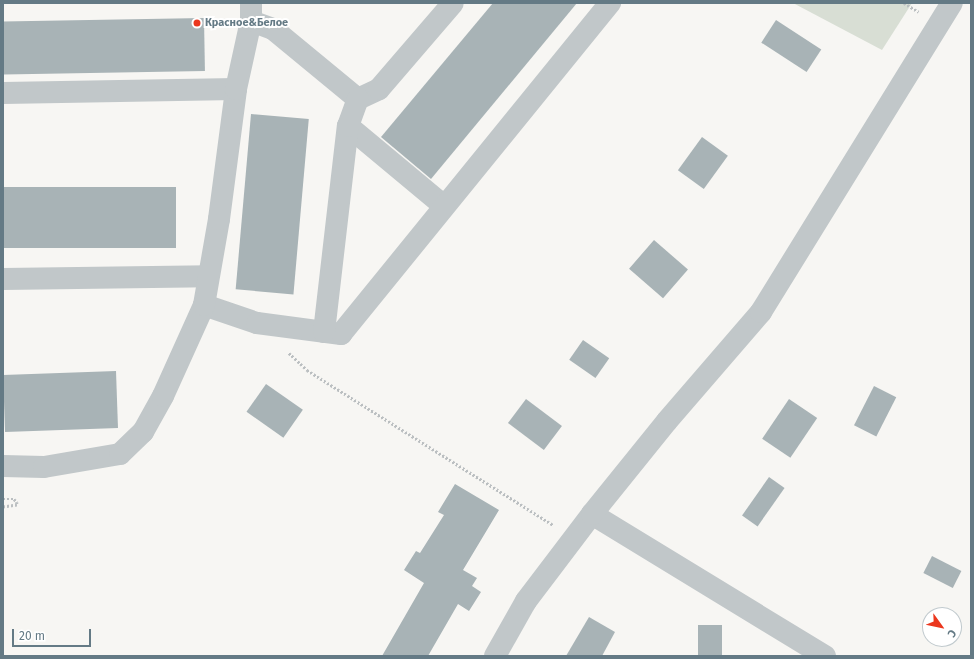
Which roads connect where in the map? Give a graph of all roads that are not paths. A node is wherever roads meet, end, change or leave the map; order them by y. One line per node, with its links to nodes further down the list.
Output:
1 (454, 3): 7 (street)
2 (610, 3): 9 (street)
3 (952, 3): 15 (street)
4 (251, 12): 5 (street); 7 (street)
5 (236, 90): 6 (street); 10 (street)
6 (3, 93)
7 (358, 99): 8 (street)
8 (348, 126): 9 (street); 13 (street)
9 (444, 206): 13 (street)
10 (208, 276): 11 (street); 12 (street)
11 (3, 279)
12 (204, 305): 13 (street); 14 (street)
13 (324, 332)
14 (3, 466)
15 (592, 514): 16 (street); 17 (street)
16 (495, 656)
17 (825, 656)

